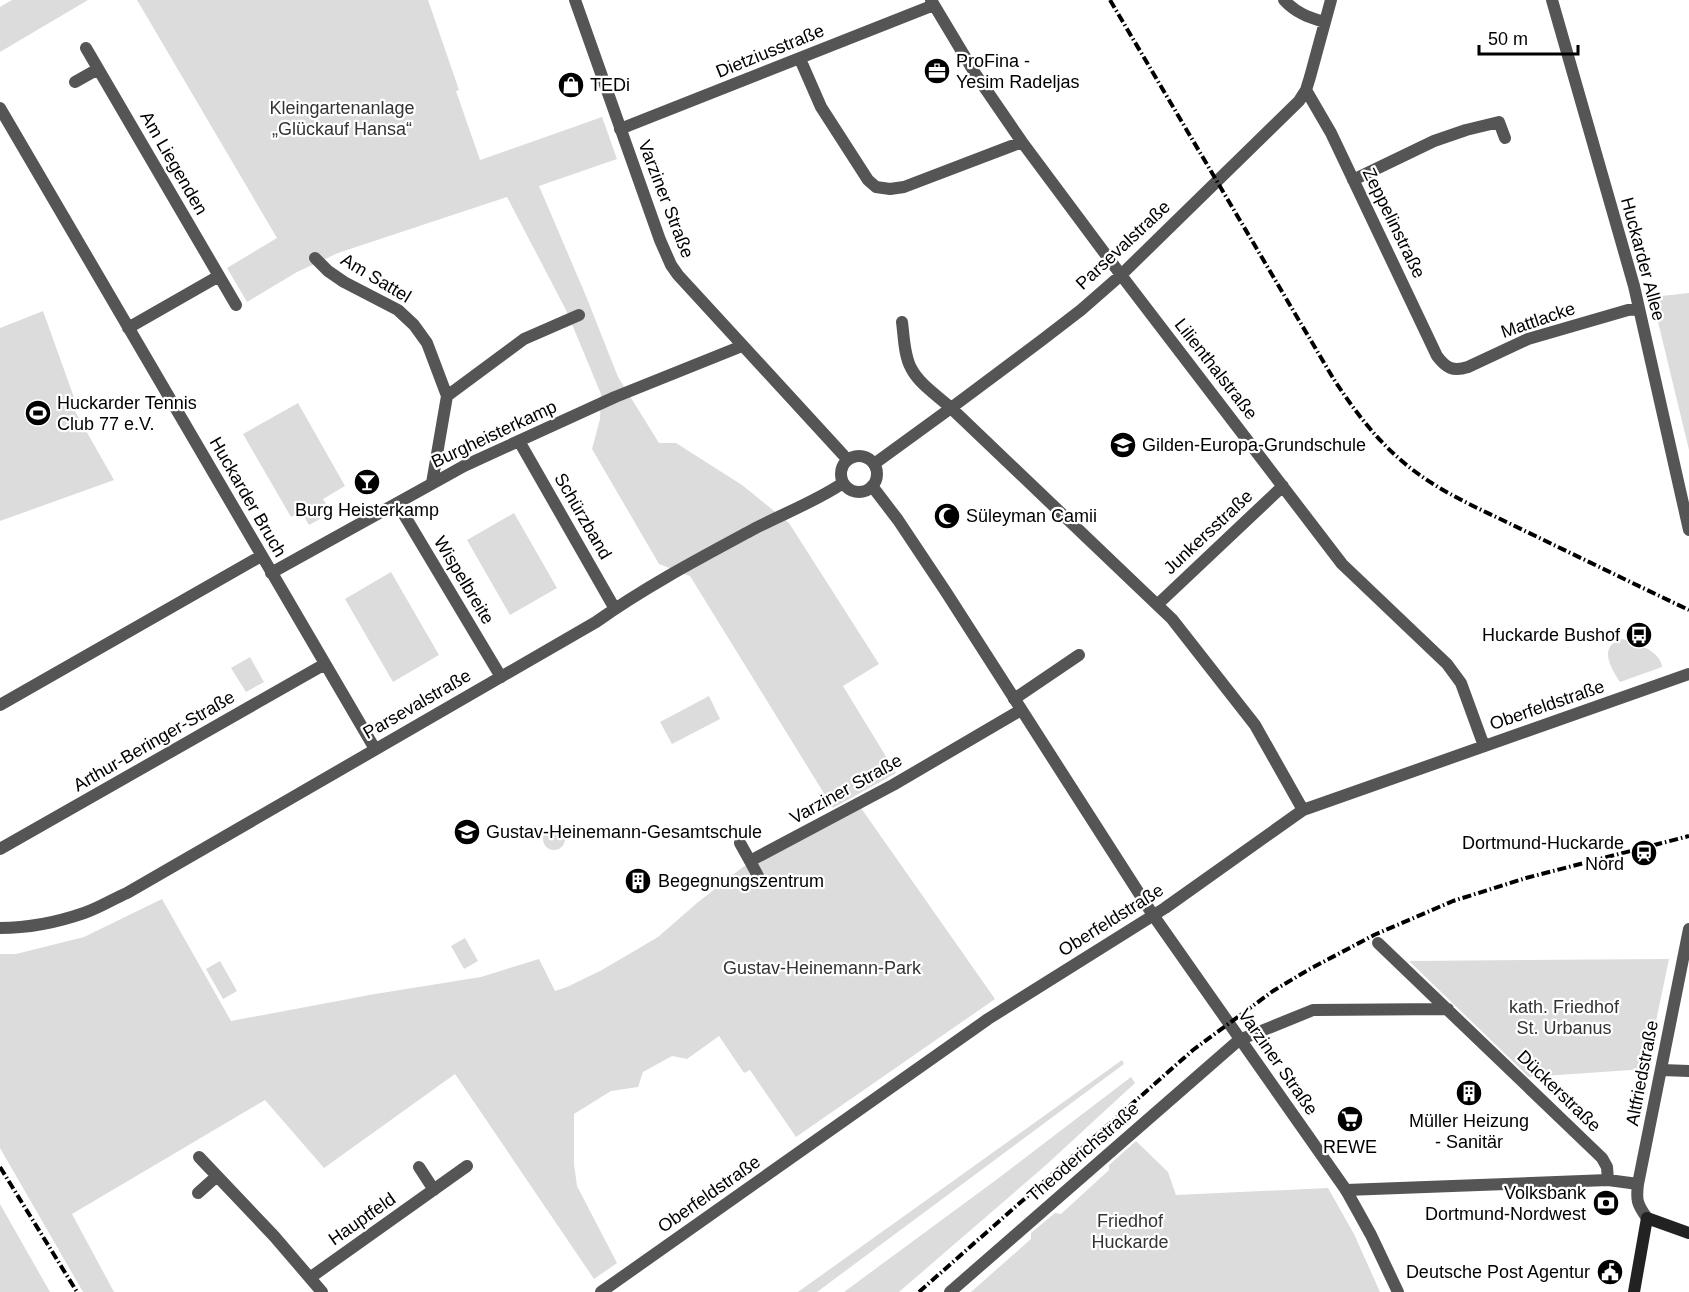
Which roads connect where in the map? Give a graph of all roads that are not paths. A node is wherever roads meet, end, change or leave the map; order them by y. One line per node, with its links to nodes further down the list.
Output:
1 (575, 0): 13 (street, Varziner Straße)
2 (1284, 0): 6 (street)
3 (1331, 0): 6 (street, Parsevalstraße)
4 (1552, 0): 21 (street, Huckarder Allee)
5 (932, 2): 8 (street, Dietziusstraße); 15 (street, Lilienthalstraße)
6 (1324, 22): 11 (street, Parsevalstraße)
7 (86, 48): 9 (street, Am Liegenden)
8 (800, 59): 13 (street, Dietziusstraße); 15 (street)
9 (98, 69): 10 (street); 19 (street, Am Liegenden)
10 (75, 82)
11 (1306, 90): 16 (street, Zeppelinstraße); 18 (street, Parsevalstraße)
12 (0, 108): 24 (street, Huckarder Bruch)
13 (620, 129): 25 (street, Varziner Straße)
14 (1505, 138): 16 (street)
15 (1022, 142): 18 (street, Lilienthalstraße)
16 (1353, 180): 26 (street, Zeppelinstraße)
17 (315, 258): 27 (street, Am Sattel)
18 (1121, 275): 28 (street, Parsevalstraße); 35 (street, Lilienthalstraße)
19 (219, 276): 20 (street, Am Liegenden); 24 (street)
20 (236, 305)
21 (1638, 309): 26 (street, Mattlacke); 37 (street, Huckarder Allee)
22 (579, 315): 27 (street)
23 (902, 322): 28 (street)
24 (128, 328): 38 (street, Huckarder Bruch)
25 (742, 346): 29 (street, Burgheisterkamp); 30 (street, Varziner Straße)
26 (1452, 369)
27 (447, 396): 32 (street)
28 (951, 408): 31 (street, Parsevalstraße); 40 (street)
29 (519, 441): 32 (street, Burgheisterkamp); 41 (street, Schürzband)
30 (847, 459): 31 (street); 33 (street)
31 (874, 464): 34 (street)
32 (432, 483): 36 (street, Burgheisterkamp)
33 (843, 483): 34 (street); 41 (street, Parsevalstraße)
34 (872, 486): 46 (street, Varziner Straße)
35 (1283, 486): 40 (street, Junkersstraße); 49 (street, Lilienthalstraße)
36 (397, 503): 39 (street, Burgheisterkamp); 45 (street, Wispelbreite)
37 (1689, 530)
38 (261, 555): 39 (street, Huckarder Bruch); 47 (street)
39 (272, 573): 43 (street, Huckarder Bruch)
40 (1158, 604): 51 (street)
41 (615, 609): 45 (street, Parsevalstraße)
42 (1079, 655): 46 (street)
43 (325, 664): 50 (street, Huckarder Bruch); 53 (street, Arthur-Beringer-Straße)
44 (1689, 674): 49 (street, Oberfeldstraße)
45 (501, 676): 50 (street, Parsevalstraße)
46 (1014, 699): 48 (street, Varziner Straße)
47 (0, 705)
48 (1022, 710): 54 (street, Varziner Straße); 56 (street, Varziner Straße)
49 (1484, 746): 51 (street, Oberfeldstraße)
50 (375, 749): 57 (street, Parsevalstraße)
51 (1303, 810): 56 (street, Oberfeldstraße)
52 (740, 843): 54 (street)
53 (0, 849)
54 (750, 861): 55 (street)
55 (759, 878)
56 (1153, 915): 61 (street, Varziner Straße); 77 (street, Oberfeldstraße)
57 (0, 928)
58 (1689, 932): 62 (street, Altfriedstraße)
59 (1378, 943): 60 (street, Dückerstraße)
60 (1448, 1009): 61 (street); 68 (street, Dückerstraße)
61 (1239, 1040): 71 (street, Varziner Straße); 78 (street, Theoderichstraße)
62 (1662, 1070): 63 (street); 69 (street, Altfriedstraße)
63 (1689, 1071)
64 (199, 1157): 67 (street)
65 (467, 1166): 70 (street, Hauptfeld)
66 (418, 1167): 70 (street)
67 (217, 1176): 72 (street); 75 (street)
68 (1608, 1180): 69 (street); 71 (street)
69 (1638, 1184): 73 (street, Altfriedstraße)
70 (434, 1190): 75 (street, Hauptfeld)
71 (1346, 1190): 79 (street, Varziner Straße)
72 (198, 1193)
73 (1647, 1218): 74 (main road); 80 (main road)
74 (1689, 1233)
75 (311, 1277): 76 (street)
76 (322, 1292)
77 (602, 1292)
78 (951, 1292)
79 (1398, 1292)
80 (1634, 1292)

